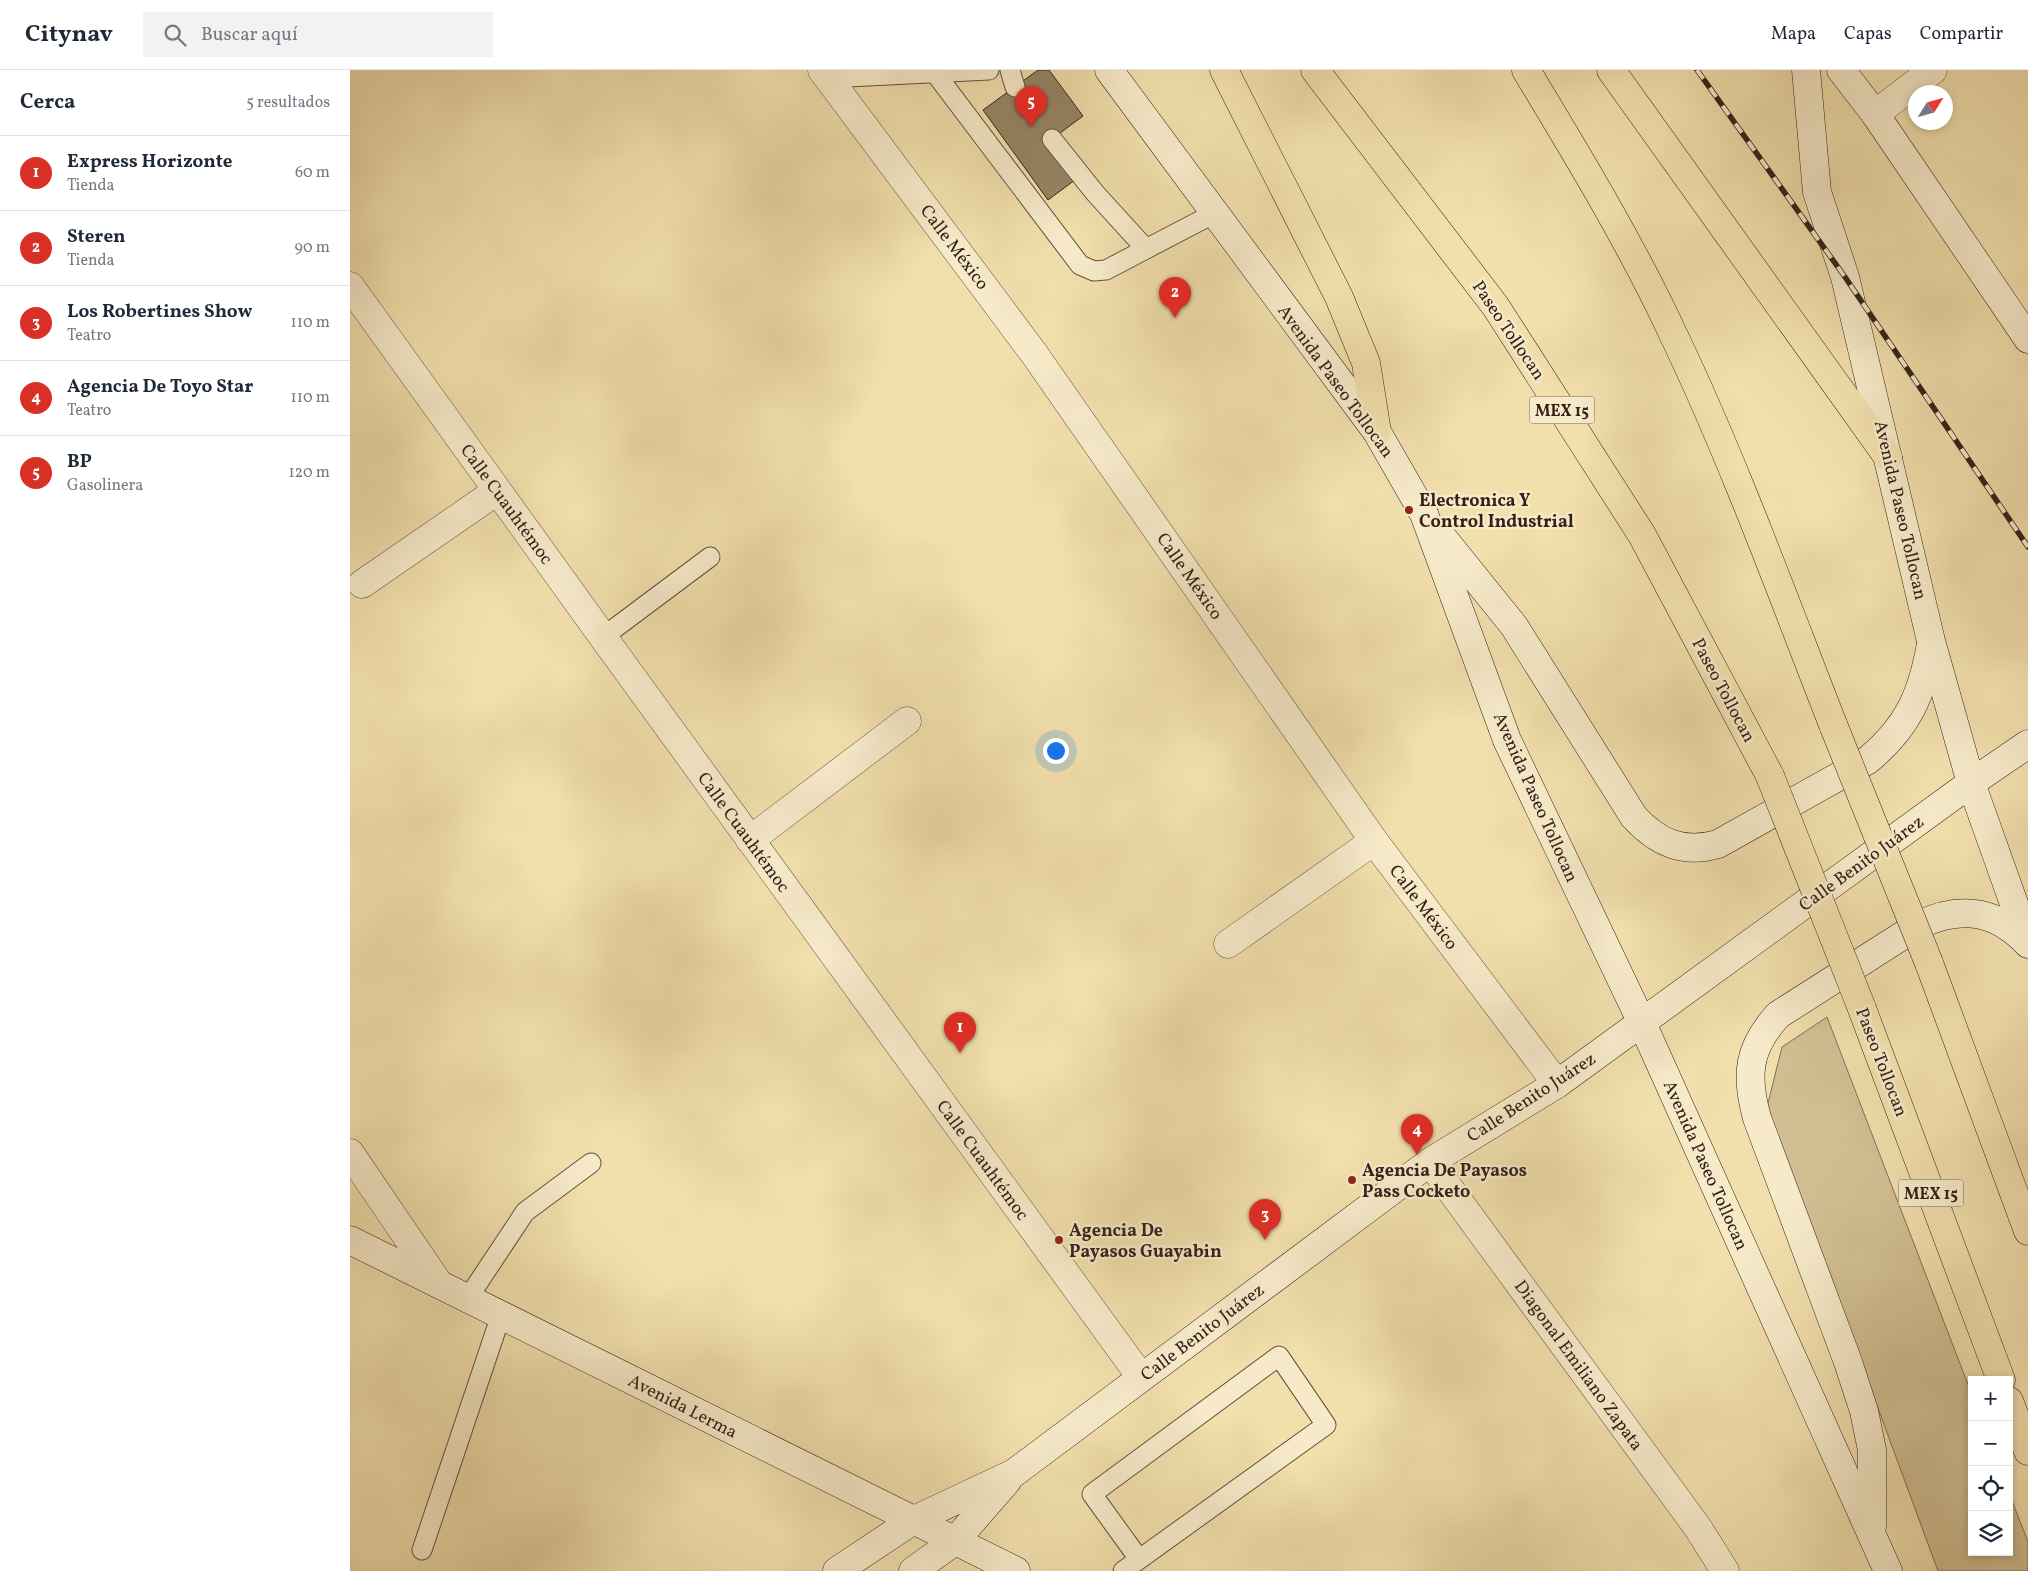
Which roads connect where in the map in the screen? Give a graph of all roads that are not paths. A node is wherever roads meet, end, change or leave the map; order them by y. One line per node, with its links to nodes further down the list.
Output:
1 (989, 70): 10 (lane)
2 (1109, 70): 14 (main road, Avenida Paseo Tollocan)
3 (1224, 70): 18 (highway)
4 (1315, 70): 43 (highway, Paseo Tollocan / MEX 15, bridge)
5 (1526, 70): 38 (highway, bridge)
6 (1611, 70): 19 (highway)
7 (1806, 70): 19 (main road, Avenida Paseo Tollocan)
8 (1841, 70): 12 (main road)
9 (1933, 70): 12 (main road)
10 (935, 73): 11 (lane); 15 (lane)
11 (825, 74): 30 (main road, Calle México)
12 (1875, 114): 17 (main road)
13 (1052, 139): 15 (lane)
14 (1213, 214): 15 (lane); 18 (main road, Avenida Paseo Tollocan)
15 (1146, 249)
16 (350, 286): 20 (main road, Calle Cuauhtémoc)
17 (2028, 339)
18 (1377, 432): 21 (main road, Avenida Paseo Tollocan)
19 (1888, 457): 25 (main road, Avenida Paseo Tollocan)
20 (497, 491): 23 (main road); 24 (main road, Calle Cuauhtémoc)
21 (1424, 514): 25 (main road); 33 (main road, Avenida Paseo Tollocan)
22 (710, 558): 24 (lane)
23 (362, 584)
24 (603, 638): 29 (main road, Calle Cuauhtémoc)
25 (1931, 641): 28 (main road, Avenida Paseo Tollocan)
26 (907, 721): 29 (main road)
27 (2028, 744): 28 (main road, Calle Benito Juárez)
28 (1971, 783): 32 (main road, Avenida Paseo Tollocan); 33 (main road, Calle Benito Juárez)
29 (750, 840): 44 (main road, Calle Cuauhtémoc)
30 (1374, 841): 31 (main road); 34 (main road, Calle México)
31 (1228, 944)
32 (2028, 944): 49 (main road)
33 (1642, 1023): 34 (main road, Calle Benito Juárez); 49 (main road, Avenida Paseo Tollocan)
34 (1557, 1084): 36 (main road, Calle Benito Juárez)
35 (350, 1153): 40 (main road)
36 (1430, 1162): 44 (main road, Calle Benito Juárez); 57 (main road, Diagonal Emiliano Zapata)
37 (591, 1163): 41 (lane)
38 (2028, 1230)
39 (350, 1240): 40 (main road, Avenida Lerma)
40 (439, 1284): 41 (main road, Avenida Lerma)
41 (468, 1298): 42 (main road, Avenida Lerma)
42 (501, 1314): 48 (main road, Avenida Lerma); 51 (lane)
43 (2000, 1376)
44 (1142, 1377): 47 (main road, Calle Benito Juárez)
45 (2013, 1412): 46 (highway)
46 (2028, 1451)
47 (1014, 1473): 48 (main road, Calle Benito Juárez); 50 (main road, Calle Benito Juárez)
48 (912, 1521): 50 (main road, Avenida Lerma); 53 (main road, Calle Benito Juárez)
49 (1872, 1534): 58 (main road, Avenida Paseo Tollocan)
50 (955, 1541): 54 (main road, Calle Benito Juárez); 55 (main road, Avenida Lerma)
51 (422, 1550)
52 (1139, 1559): 52 (lane); 56 (lane)
53 (837, 1571)
54 (913, 1571)
55 (1016, 1571)
56 (1123, 1571)
57 (1725, 1571)
58 (1888, 1571)

